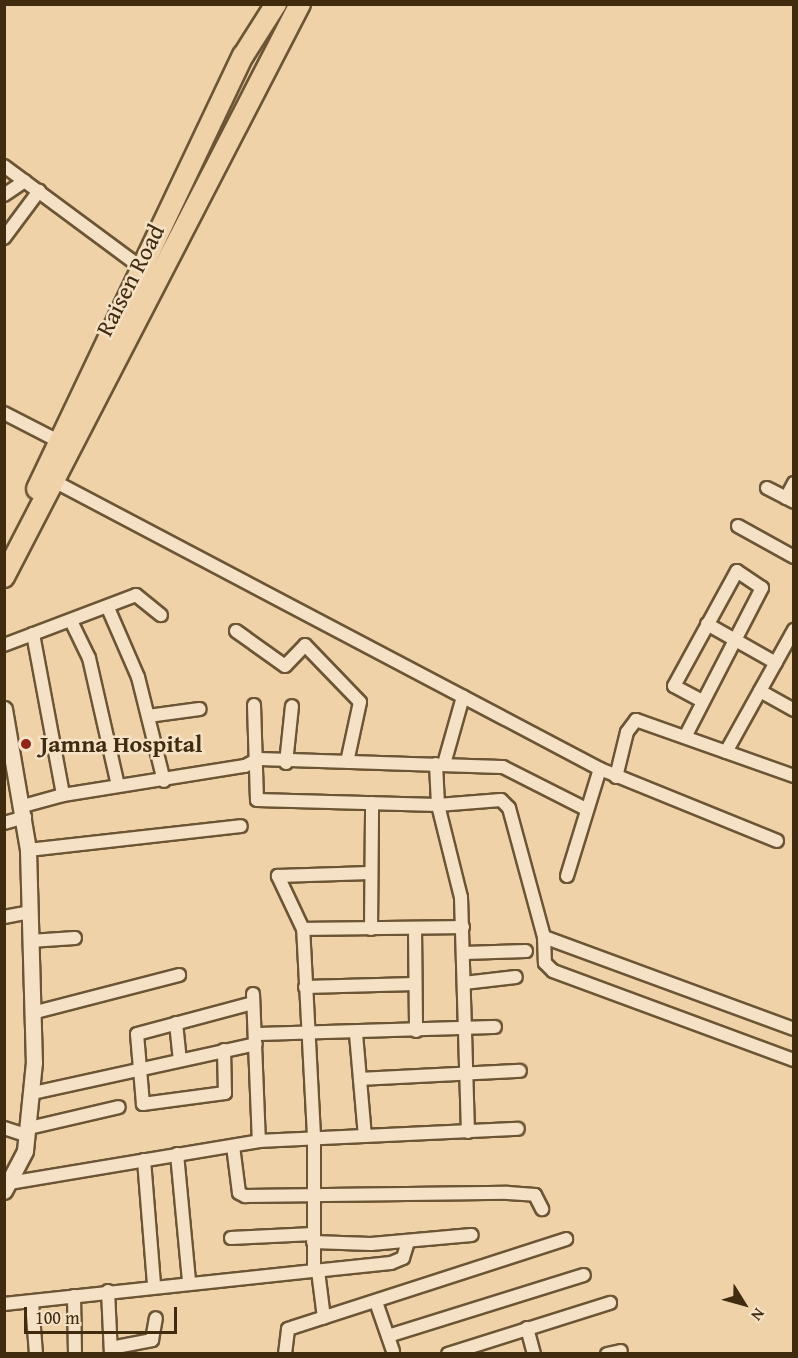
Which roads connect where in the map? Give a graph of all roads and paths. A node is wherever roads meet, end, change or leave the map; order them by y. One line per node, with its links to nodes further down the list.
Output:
1 (276, 4): 3 (main road, Raisen Road)
2 (300, 4): 4 (main road, Raisen Road)
3 (246, 51): 4 (main road); 10 (main road, Raisen Road)
4 (270, 63): 12 (main road, Raisen Road)
5 (4, 166): 6 (street)
6 (25, 181): 7 (street); 8 (street)
7 (39, 191): 9 (street); 10 (street)
8 (4, 195)
9 (4, 238)
10 (142, 268): 12 (main road, Raisen Road)
11 (4, 413): 12 (street)
12 (67, 445): 13 (main road, Raisen Road)
13 (50, 478): 18 (main road, Raisen Road); 20 (main road, Raisen Road); 32 (street)
14 (794, 483): 16 (street)
15 (767, 488): 16 (street)
16 (790, 500)
17 (738, 526): 19 (street)
18 (4, 553)
19 (794, 557)
20 (4, 577)
21 (108, 608): 22 (street); 23 (street); 39 (street)
22 (161, 615)
23 (70, 621): 27 (street); 50 (street)
24 (707, 624): 28 (street); 28 (street); 33 (street)
25 (793, 630): 30 (street)
26 (236, 632): 43 (street)
27 (33, 634): 29 (street); 51 (street)
28 (733, 637): 30 (street); 33 (street)
29 (4, 645)
30 (776, 663): 31 (street)
31 (760, 691): 38 (street); 41 (street)
32 (463, 697): 45 (street); 46 (street)
33 (700, 700): 40 (street)
34 (254, 705): 42 (street)
35 (292, 706): 44 (street)
36 (4, 709): 55 (street)
37 (200, 709): 39 (street)
38 (794, 710)
39 (148, 716): 49 (street)
40 (685, 737): 41 (street); 48 (street)
41 (726, 752): 47 (street)
42 (258, 759): 44 (street); 49 (street); 52 (street)
43 (347, 762): 44 (street); 45 (street)
44 (286, 763)
45 (440, 764): 53 (street); 54 (street)
46 (600, 769): 48 (street); 54 (street)
47 (794, 776)
48 (616, 777): 58 (street)
49 (164, 781): 50 (street)
50 (118, 786): 51 (street)
51 (63, 795): 55 (street)
52 (372, 802): 53 (street); 60 (street)
53 (438, 804): 64 (street); 68 (street)
54 (584, 808): 61 (street)
55 (24, 812): 56 (street); 59 (street)
56 (4, 823)
57 (242, 826): 59 (street)
58 (777, 841)
59 (28, 850): 62 (street)
60 (370, 873): 65 (street); 66 (street)
61 (567, 876)
62 (30, 912): 63 (street); 70 (street)
63 (4, 917)
64 (463, 927): 67 (street); 72 (street)
65 (303, 929): 66 (street); 77 (street)
66 (371, 929): 67 (street)
67 (415, 929): 76 (street)
68 (544, 937): 81 (street); 89 (street)
69 (75, 938): 70 (street)
70 (30, 941): 78 (street)
71 (526, 951): 72 (street)
72 (464, 953): 75 (street)
73 (179, 975): 78 (street)
74 (516, 977): 75 (street)
75 (464, 983): 82 (street)
76 (416, 984): 77 (street); 83 (street)
77 (305, 987): 85 (street)
78 (32, 1013): 94 (street)
79 (176, 1023): 86 (street); 88 (street); 90 (street)
80 (495, 1027): 82 (street)
81 (794, 1029)
82 (466, 1030): 83 (street); 92 (street)
83 (416, 1031): 84 (street)
84 (356, 1034): 85 (street); 93 (street)
85 (311, 1035): 86 (street); 100 (street)
86 (256, 1039): 87 (street); 102 (street)
87 (224, 1050): 88 (street); 90 (street)
88 (180, 1059): 90 (street)
89 (794, 1060)
90 (140, 1067): 94 (street)
91 (520, 1071): 92 (street)
92 (465, 1073): 93 (street); 99 (street)
93 (360, 1079): 101 (street)
94 (33, 1093): 98 (street)
95 (119, 1107): 98 (street)
96 (4, 1128): 98 (street)
97 (518, 1130): 99 (street)
98 (28, 1132): 106 (street)
99 (468, 1132): 101 (street)
100 (314, 1136): 101 (street); 102 (street); 107 (street)
101 (365, 1136)
102 (259, 1142): 103 (street)
103 (233, 1146): 104 (street); 107 (street)
104 (177, 1154): 105 (street); 116 (street)
105 (144, 1160): 106 (street); 117 (street)
106 (7, 1187)
107 (312, 1195): 108 (street); 110 (street)
108 (542, 1209)
109 (472, 1235): 113 (street)
110 (313, 1238): 111 (street); 113 (street); 114 (street)
111 (231, 1239)
112 (566, 1239): 121 (street)
113 (408, 1242): 114 (street)
114 (316, 1271): 116 (street); 125 (street)
115 (584, 1275): 127 (street)
116 (189, 1282): 117 (street)
117 (154, 1285): 118 (street)
118 (108, 1291): 119 (street); 128 (street)
119 (74, 1296): 120 (street); 132 (street)
120 (32, 1302): 123 (street); 131 (street)
121 (376, 1302): 125 (street); 127 (street)
122 (610, 1303): 126 (street)
123 (4, 1304)
124 (156, 1318): 128 (street)
125 (324, 1318): 133 (street)
126 (526, 1328): 134 (street); 135 (street)
127 (388, 1336): 129 (street)
128 (111, 1351)
129 (393, 1351)
130 (621, 1351): 136 (street)
131 (36, 1353)
132 (75, 1353)
133 (285, 1353)
134 (448, 1353)
135 (534, 1353)
136 (607, 1353)

